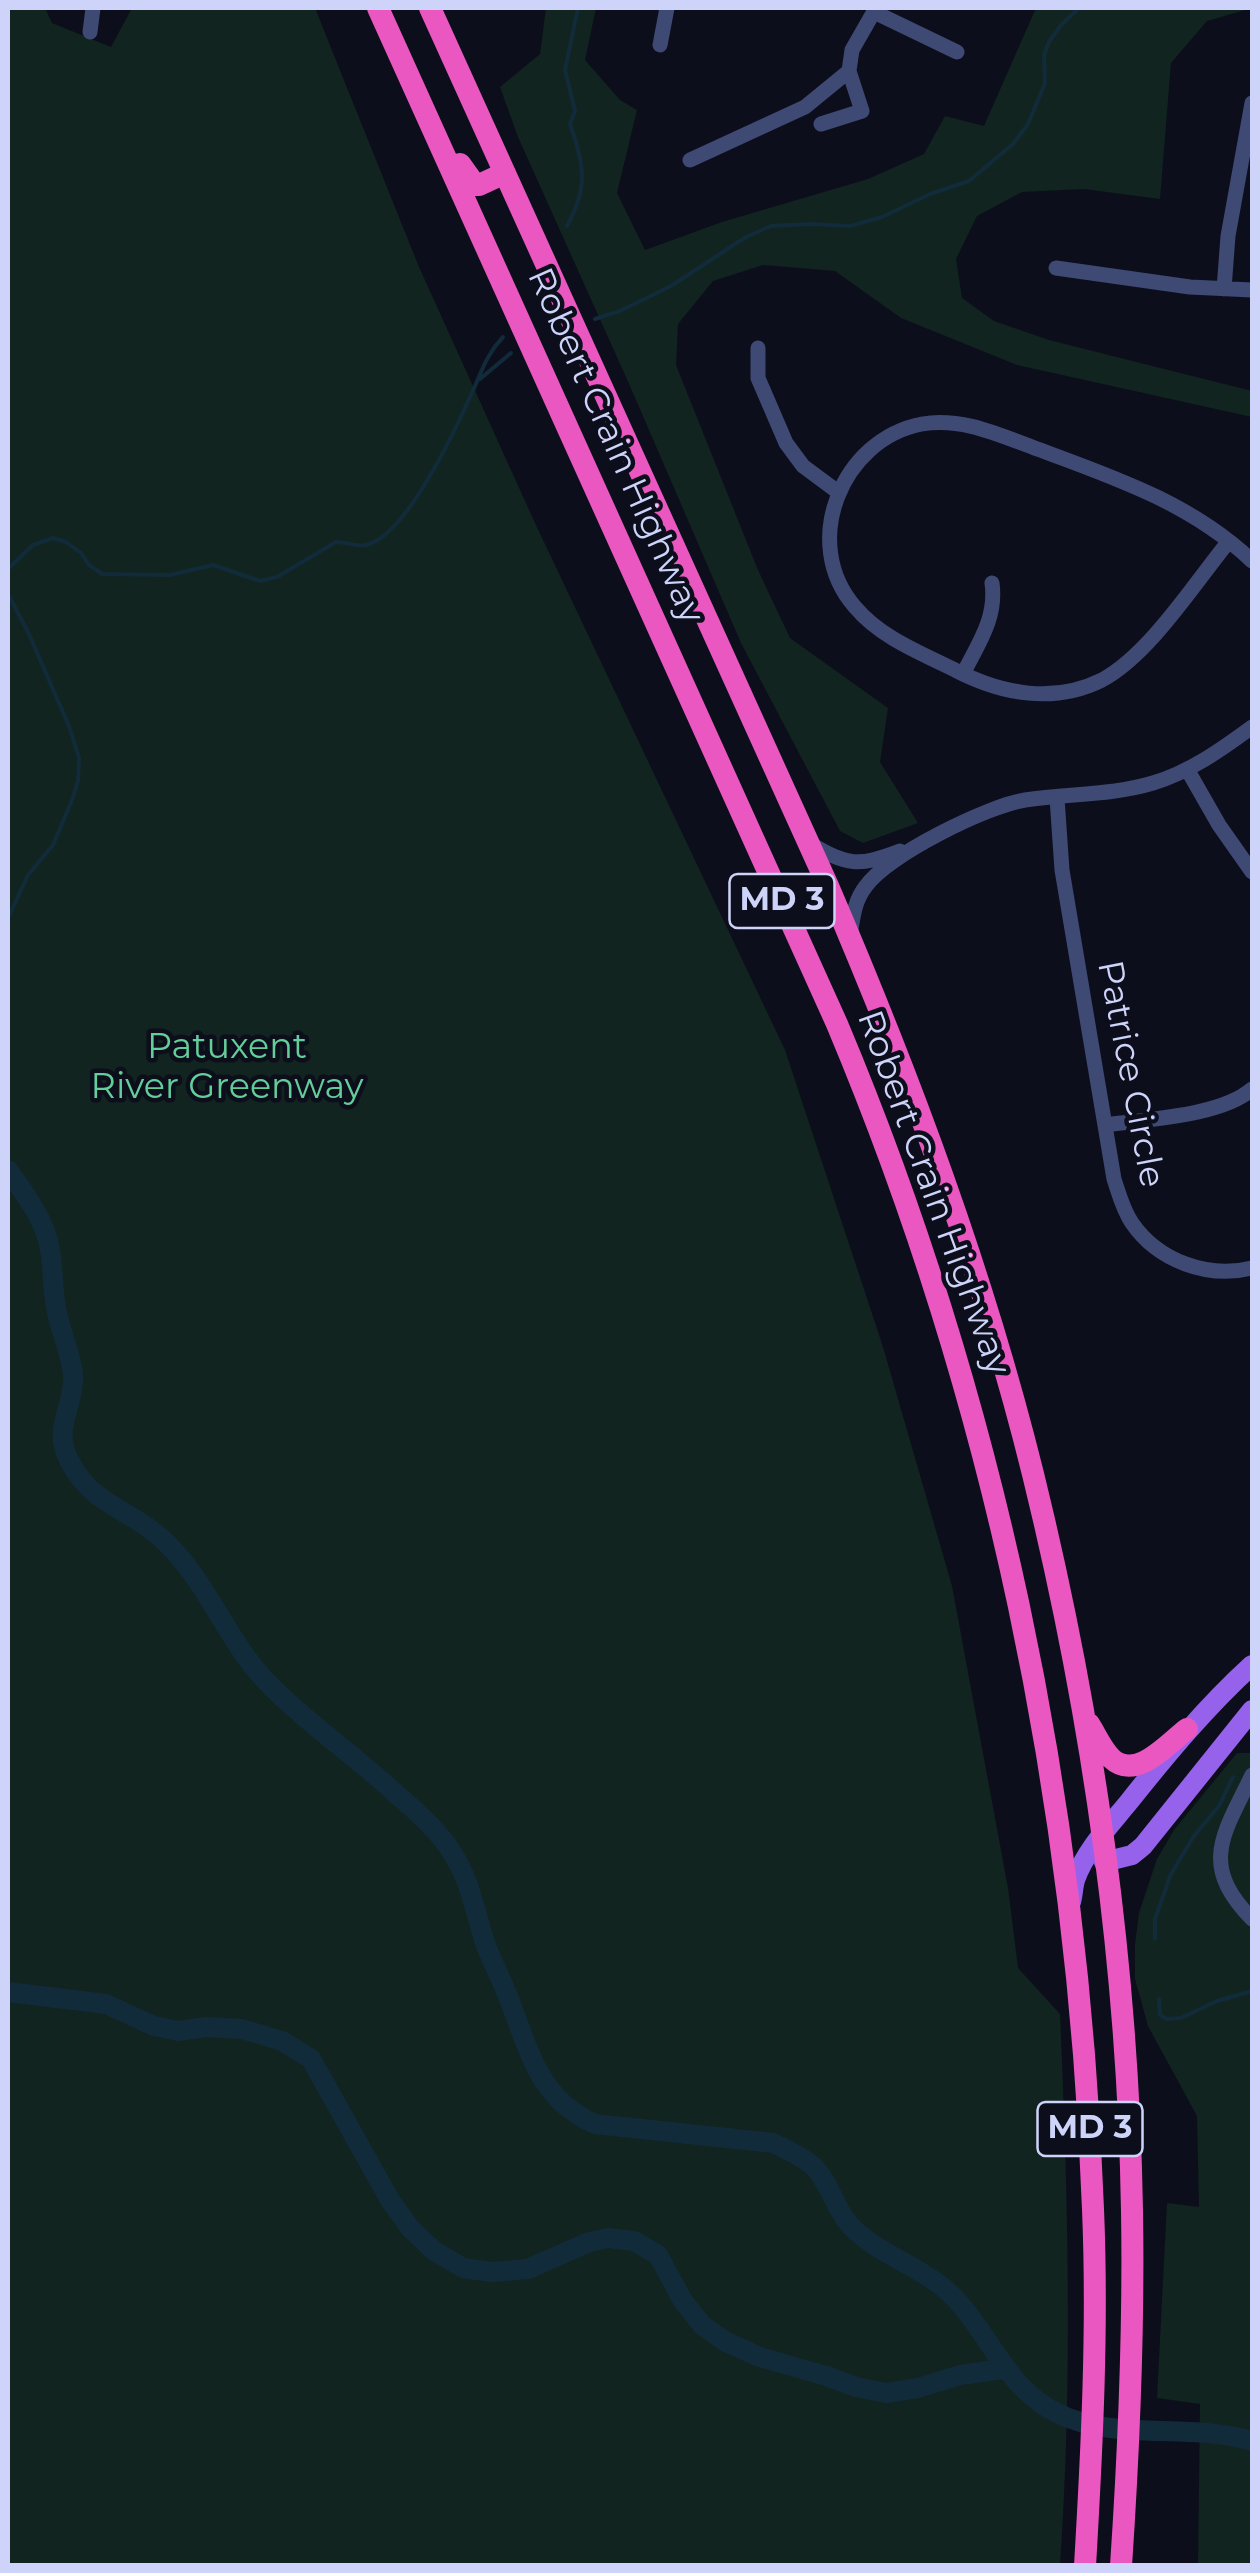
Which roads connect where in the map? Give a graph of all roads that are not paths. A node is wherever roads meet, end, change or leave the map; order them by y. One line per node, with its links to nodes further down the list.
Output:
1 (93, 8): 6 (street)
2 (378, 8): 10 (highway, Robert Crain Highway / MD 3)
3 (430, 8): 14 (highway, Robert Crain Highway / MD 3)
4 (667, 8): 7 (street)
5 (875, 10): 8 (street); 9 (street)
6 (90, 32)
7 (660, 45)
8 (957, 52)
9 (849, 71): 12 (street); 13 (street)
10 (415, 88): 14 (highway); 40 (highway, Robert Crain Highway / MD 3)
11 (1252, 104): 16 (street)
12 (820, 124)
13 (690, 160)
14 (505, 173): 28 (highway, Robert Crain Highway / MD 3)
15 (1056, 268): 16 (street)
16 (1224, 289): 17 (street)
17 (1252, 290)
18 (758, 348): 19 (street)
19 (838, 492): 20 (street); 23 (street)
20 (1228, 541): 21 (street); 23 (street)
21 (1252, 561)
22 (992, 583): 23 (street)
23 (964, 674)
24 (1252, 727): 25 (street)
25 (1187, 770): 26 (street); 29 (street)
26 (1058, 798): 27 (street); 32 (street, Patrice Circle)
27 (927, 841): 28 (street); 30 (street)
28 (809, 843): 30 (highway, Robert Crain Highway / MD 3)
29 (1252, 872)
30 (850, 936): 36 (highway, Robert Crain Highway / MD 3)
31 (1252, 1089): 32 (street)
32 (1106, 1126): 33 (street, Patrice Circle)
33 (1252, 1268)
34 (1250, 1672): 37 (main road)
35 (1252, 1710): 41 (main road)
36 (1082, 1714): 37 (highway); 39 (highway, Robert Crain Highway / MD 3)
37 (1187, 1729): 39 (main road)
38 (1252, 1775): 43 (street)
39 (1102, 1836): 41 (highway, Robert Crain Highway / MD 3)
40 (1061, 1838): 41 (highway); 42 (highway, Robert Crain Highway / MD 3)
41 (1094, 1861): 42 (main road); 45 (highway, Robert Crain Highway / MD 3)
42 (1071, 1906): 44 (highway, Robert Crain Highway / MD 3)
43 (1252, 1919)
44 (1085, 2566)
45 (1121, 2566)

